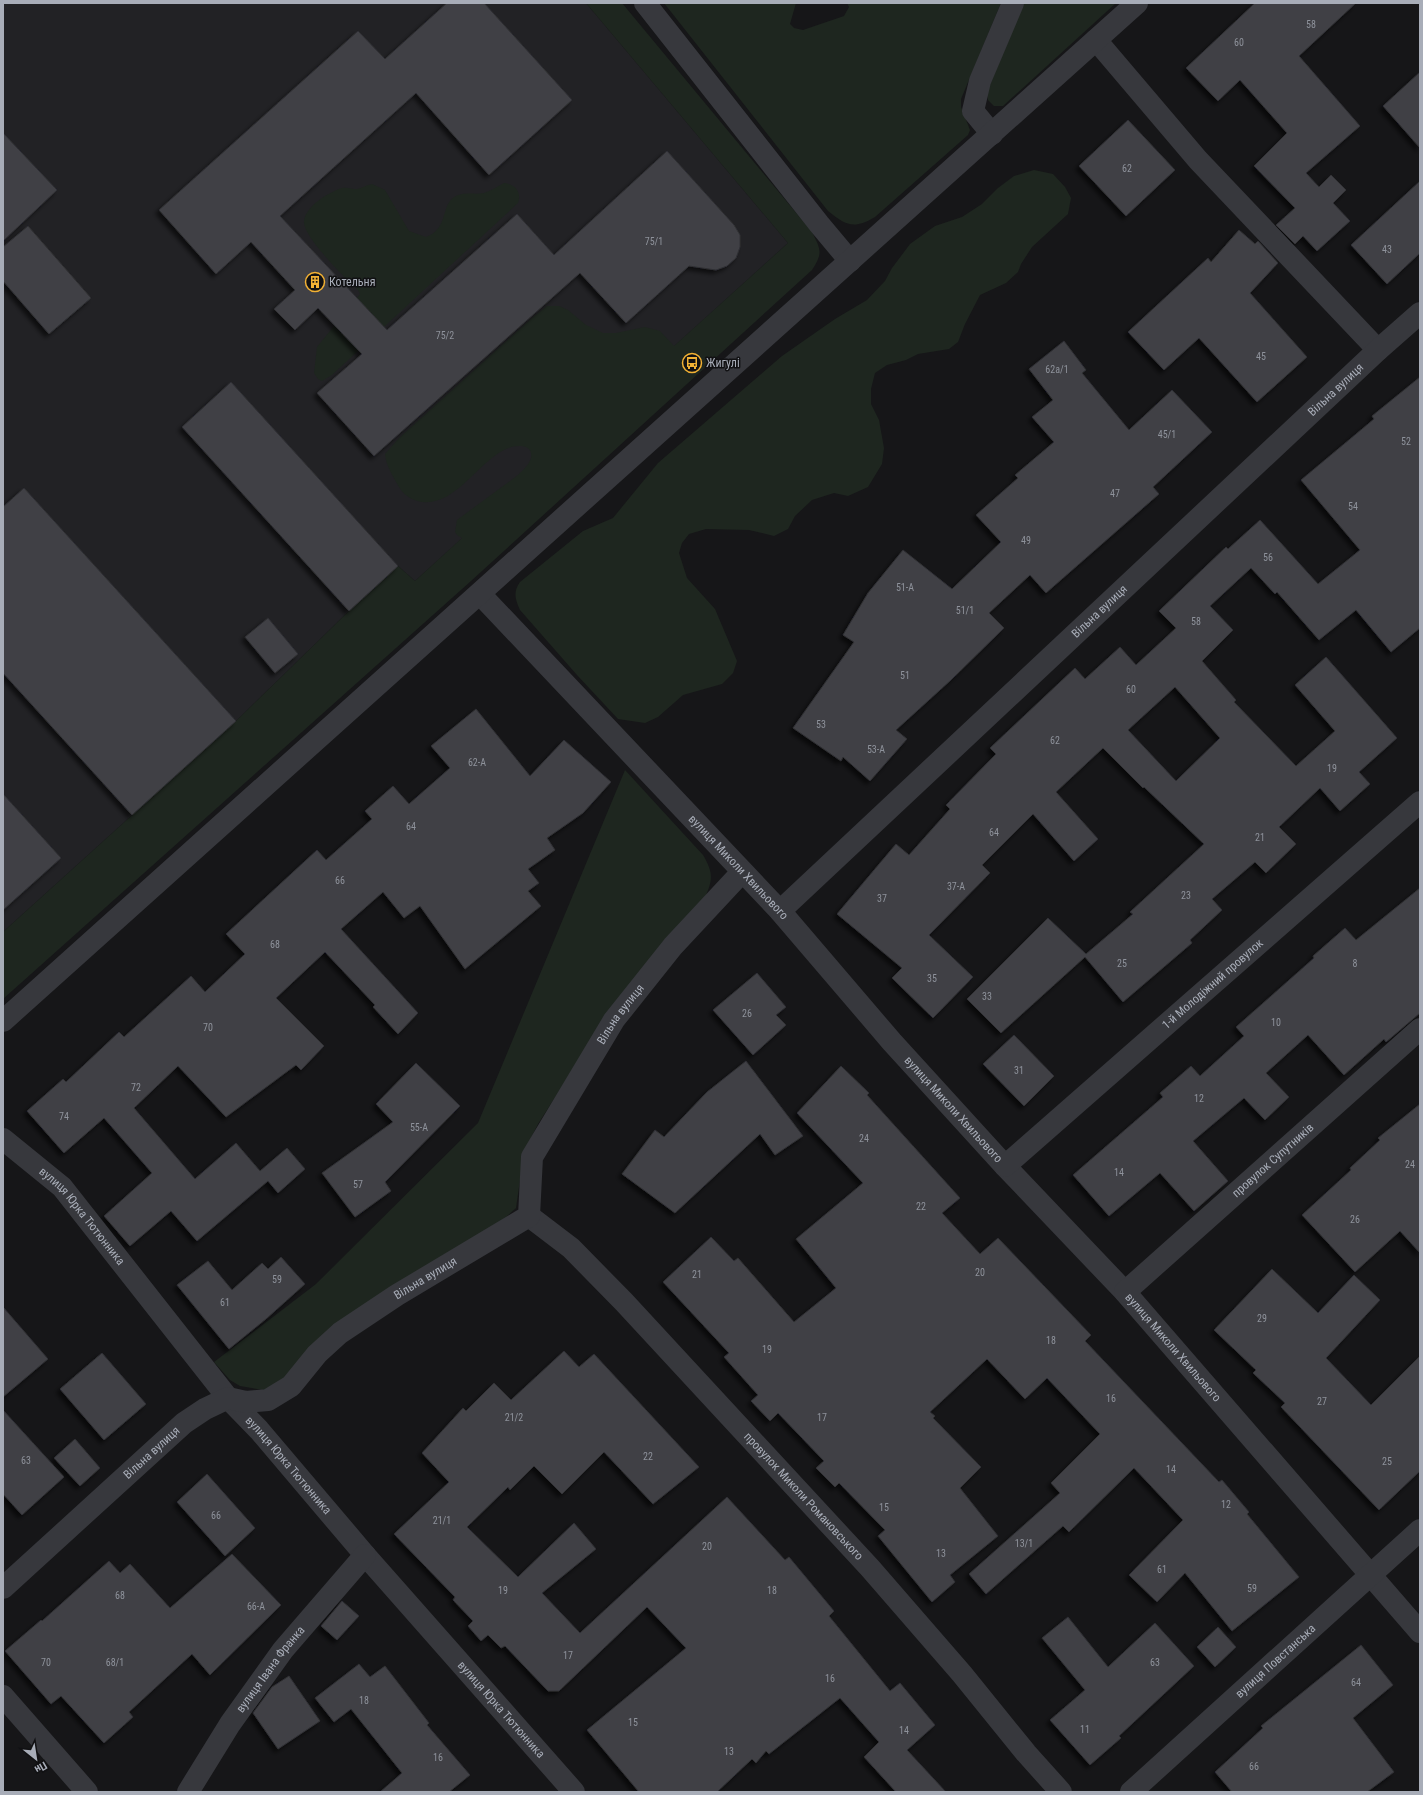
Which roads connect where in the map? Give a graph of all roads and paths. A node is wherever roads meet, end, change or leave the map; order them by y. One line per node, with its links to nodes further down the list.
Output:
1 (645, 3): 6 (street)
2 (1013, 3): 5 (street)
3 (1137, 3): 4 (street)
4 (1096, 40): 5 (street); 8 (street)
5 (992, 134): 6 (street)
6 (850, 261): 9 (street)
7 (1420, 313): 8 (street, Вільна вулиця)
8 (1378, 350): 12 (street, Вільна вулиця)
9 (480, 594): 11 (street, вулиця Миколи Хвильового); 13 (street)
10 (1420, 802): 16 (street, 1-й Молодіжний провулок)
11 (742, 872): 12 (street, вулиця Миколи Хвильового); 17 (street, Вільна вулиця)
12 (780, 911): 16 (street, вулиця Миколи Хвильового)
13 (3, 1021)
14 (1420, 1029): 18 (street, провулок Супутників)
15 (3, 1139): 19 (street, вулиця Юрка Тютюнника)
16 (1005, 1166): 18 (street, вулиця Миколи Хвильового)
17 (529, 1216): 19 (street, Вільна вулиця); 29 (street, провулок Миколи Романовського)
18 (1125, 1292): 22 (street, вулиця Миколи Хвильового)
19 (228, 1398): 21 (street, вулиця Юрка Тютюнника); 23 (street, Вільна вулиця)
20 (1420, 1530): 22 (street, вулиця Повстанська)
21 (365, 1555): 27 (street, вулиця Івана Франка); 28 (street, вулиця Юрка Тютюнника)
22 (1370, 1575): 24 (street, вулиця Миколи Хвильового); 30 (street, вулиця Повстанська)
23 (3, 1588)
24 (1420, 1632)
25 (3, 1696): 26 (street)
26 (87, 1792)
27 (188, 1792)
28 (574, 1792)
29 (1061, 1792)
30 (1131, 1792)

